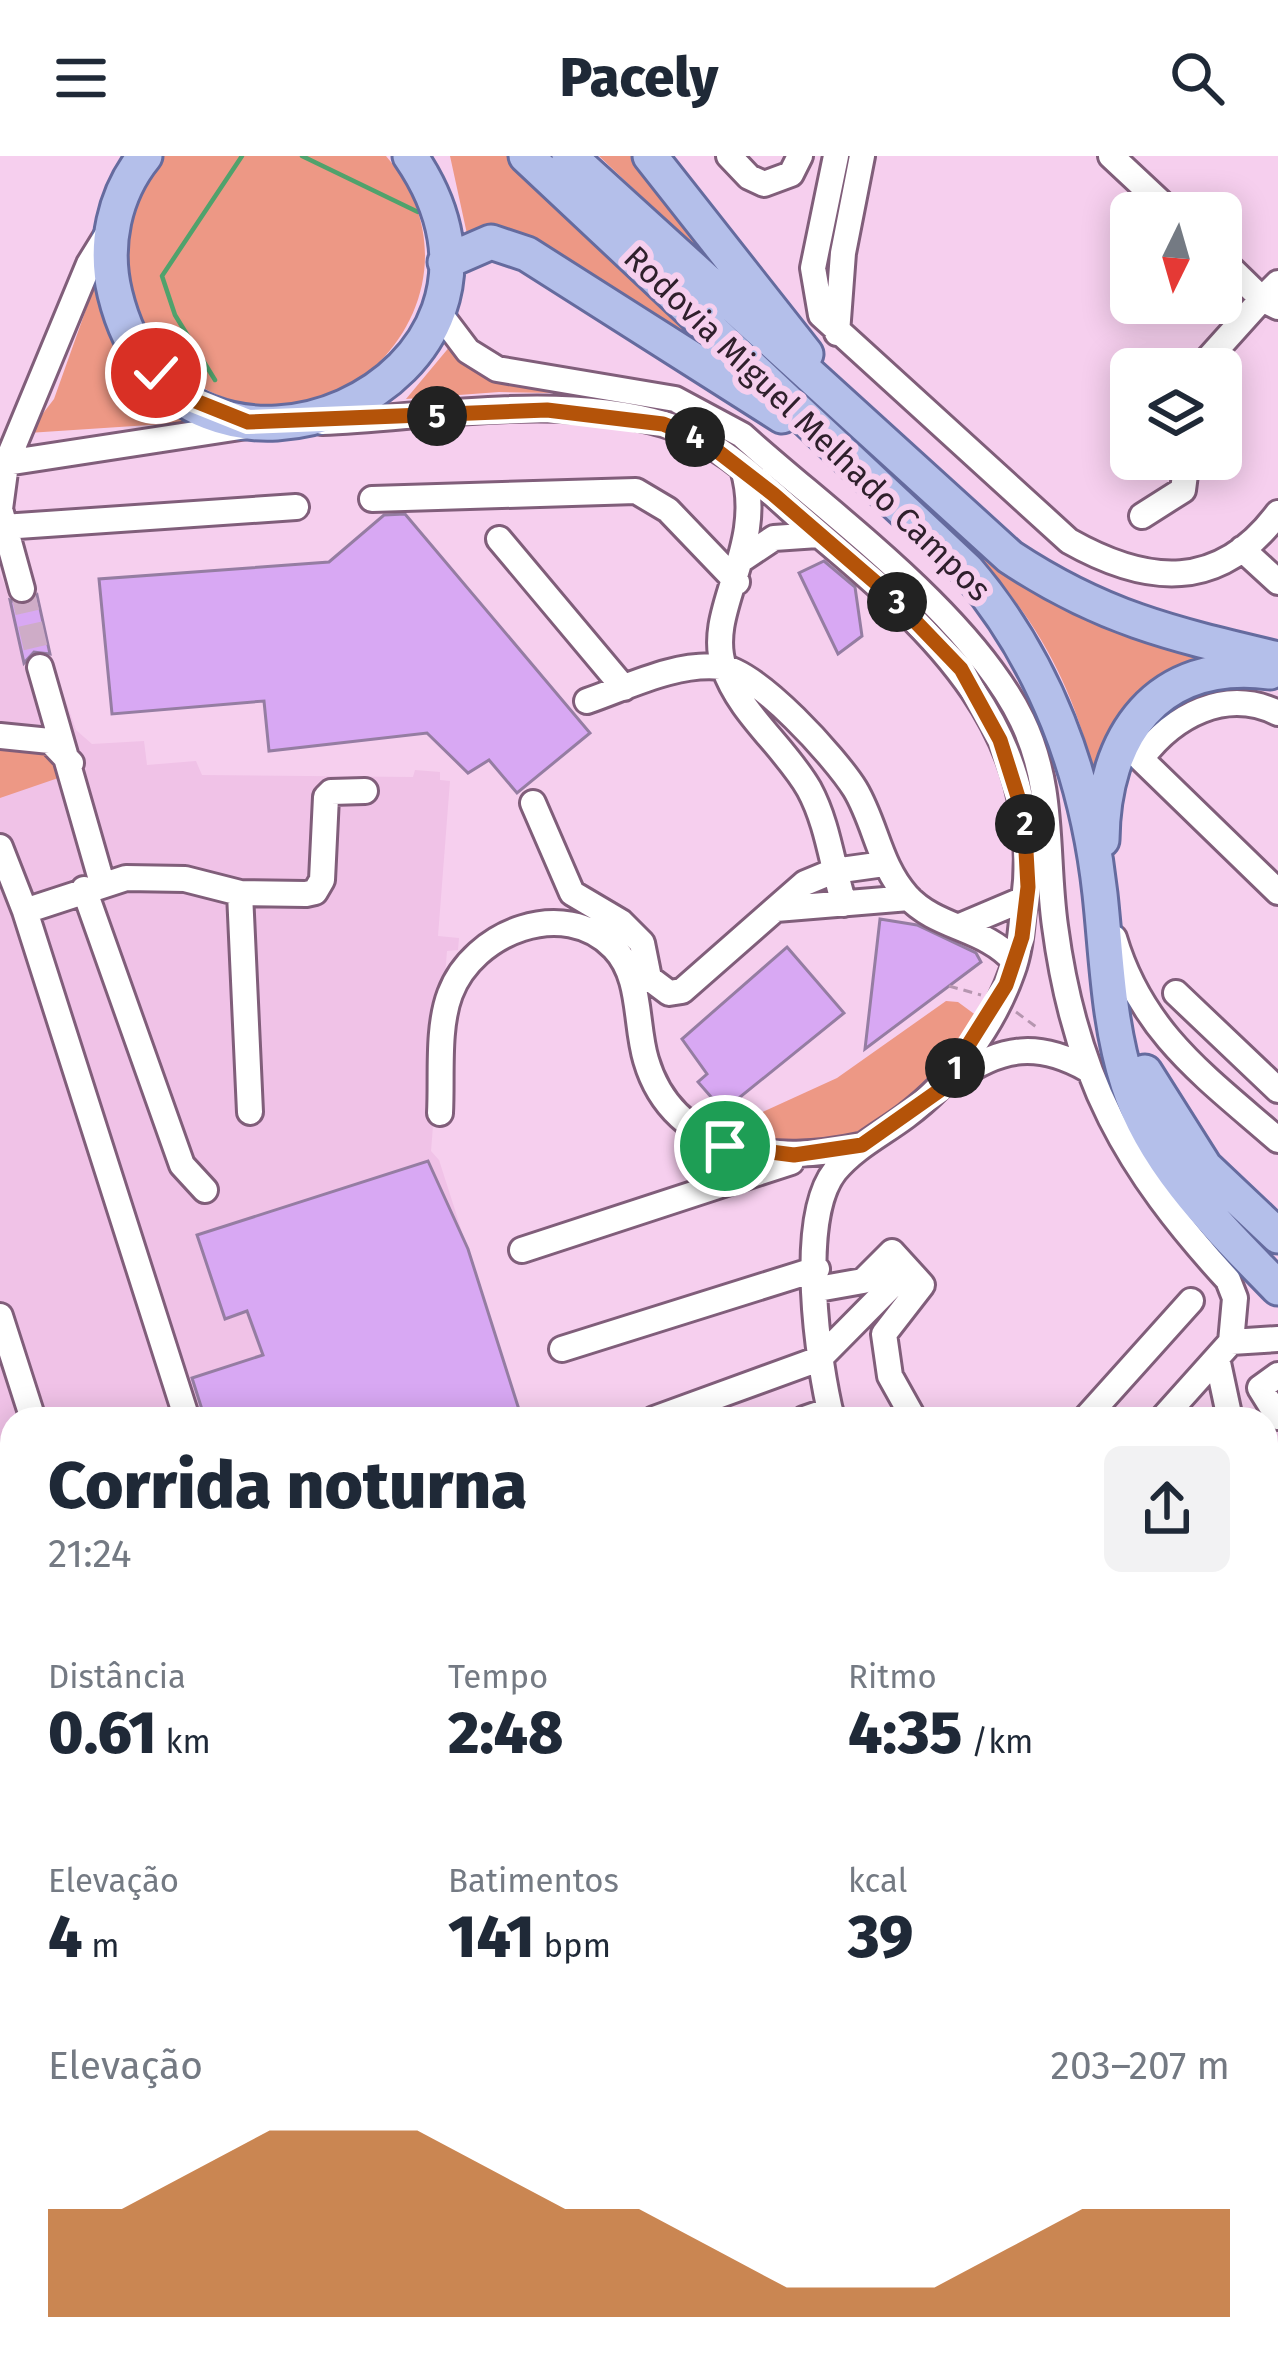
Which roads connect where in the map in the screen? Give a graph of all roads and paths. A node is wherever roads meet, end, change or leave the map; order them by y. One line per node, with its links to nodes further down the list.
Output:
1 (129, 156): 13 (main road)
2 (146, 156): 13 (main road)
3 (526, 156): 24 (main road, Rodovia Miguel Melhado Campos)
4 (568, 156): 20 (main road, Rodovia Miguel Melhado Campos)
5 (650, 156): 20 (main road)
6 (729, 156): 7 (street)
7 (800, 156)
8 (836, 156): 18 (street)
9 (862, 156): 18 (street)
10 (1111, 156): 12 (street)
11 (413, 157): 14 (main road)
12 (1150, 192)
13 (115, 216): 21 (street); 22 (main road)
14 (445, 262): 17 (main road); 24 (main road)
15 (1242, 275): 16 (street)
16 (1272, 297): 19 (street)
17 (437, 310): 22 (main road); 68 (street)
18 (837, 333): 35 (street)
19 (1220, 348)
20 (827, 392): 39 (main road, Rodovia Miguel Melhado Campos)
21 (26, 409): 23 (street); 25 (street)
22 (276, 424): 25 (street); 26 (street)
23 (0, 429)
24 (839, 453): 54 (main road, Rodovia Miguel Melhado Campos)
25 (3, 464): 32 (street)
26 (743, 469): 33 (street); 36 (street)
27 (1185, 480): 31 (street)
28 (372, 500): 36 (street)
29 (296, 507): 32 (street)
30 (1278, 513): 35 (street)
31 (1142, 516)
32 (3, 527): 38 (street)
33 (818, 535): 36 (street); 58 (street)
34 (500, 539): 43 (street)
35 (1242, 549): 37 (street)
36 (741, 570): 40 (street)
37 (1278, 581)
38 (22, 589)
39 (1278, 659)
40 (724, 667): 43 (street); 51 (street); 52 (street)
41 (40, 668): 47 (street)
42 (1278, 673): 54 (main road)
43 (624, 688): 44 (street)
44 (587, 701)
45 (1278, 713): 55 (street)
46 (0, 736): 47 (street)
47 (72, 765): 53 (street)
48 (365, 791): 56 (street)
49 (533, 803): 60 (street)
50 (0, 847): 61 (street)
51 (884, 864): 52 (street); 57 (street)
52 (834, 871): 59 (street); 60 (street)
53 (93, 886): 56 (street); 61 (street); 76 (street)
54 (1100, 890): 67 (main road, Rodovia Miguel Melhado Campos); 73 (street)
55 (1278, 892)
56 (240, 893): 71 (street)
57 (909, 898): 59 (street); 62 (street)
58 (1024, 898): 62 (street); 63 (street)
59 (844, 904): 60 (street)
60 (776, 909)
61 (26, 911): 90 (street)
62 (959, 926): 63 (street)
63 (1015, 962): 66 (street)
64 (949, 986): 66 (path)
65 (1176, 993): 70 (street)
66 (998, 1000): 69 (street)
67 (1119, 1037): 77 (main road); 81 (main road)
68 (1087, 1069): 69 (street); 86 (street)
69 (940, 1090): 74 (street)
70 (1278, 1090)
71 (250, 1112)
72 (440, 1113): 75 (street)
73 (1278, 1140)
74 (862, 1145): 75 (street); 80 (street)
75 (822, 1152): 78 (street)
76 (205, 1190)
77 (1278, 1236)
78 (522, 1250)
79 (899, 1261): 80 (street); 87 (street); 93 (street)
80 (817, 1279): 85 (street); 87 (street)
81 (1278, 1288)
82 (1191, 1301): 94 (street)
83 (0, 1316): 89 (street)
84 (1278, 1339): 86 (street)
85 (562, 1349)
86 (1224, 1350): 95 (street); 96 (street)
87 (819, 1359): 91 (street); 92 (street)
88 (1278, 1375): 97 (street)
89 (29, 1407)
90 (183, 1407)
91 (690, 1407)
92 (829, 1407)
93 (907, 1407)
94 (1095, 1407)
95 (1173, 1407)
96 (1229, 1407)
97 (1272, 1407)

